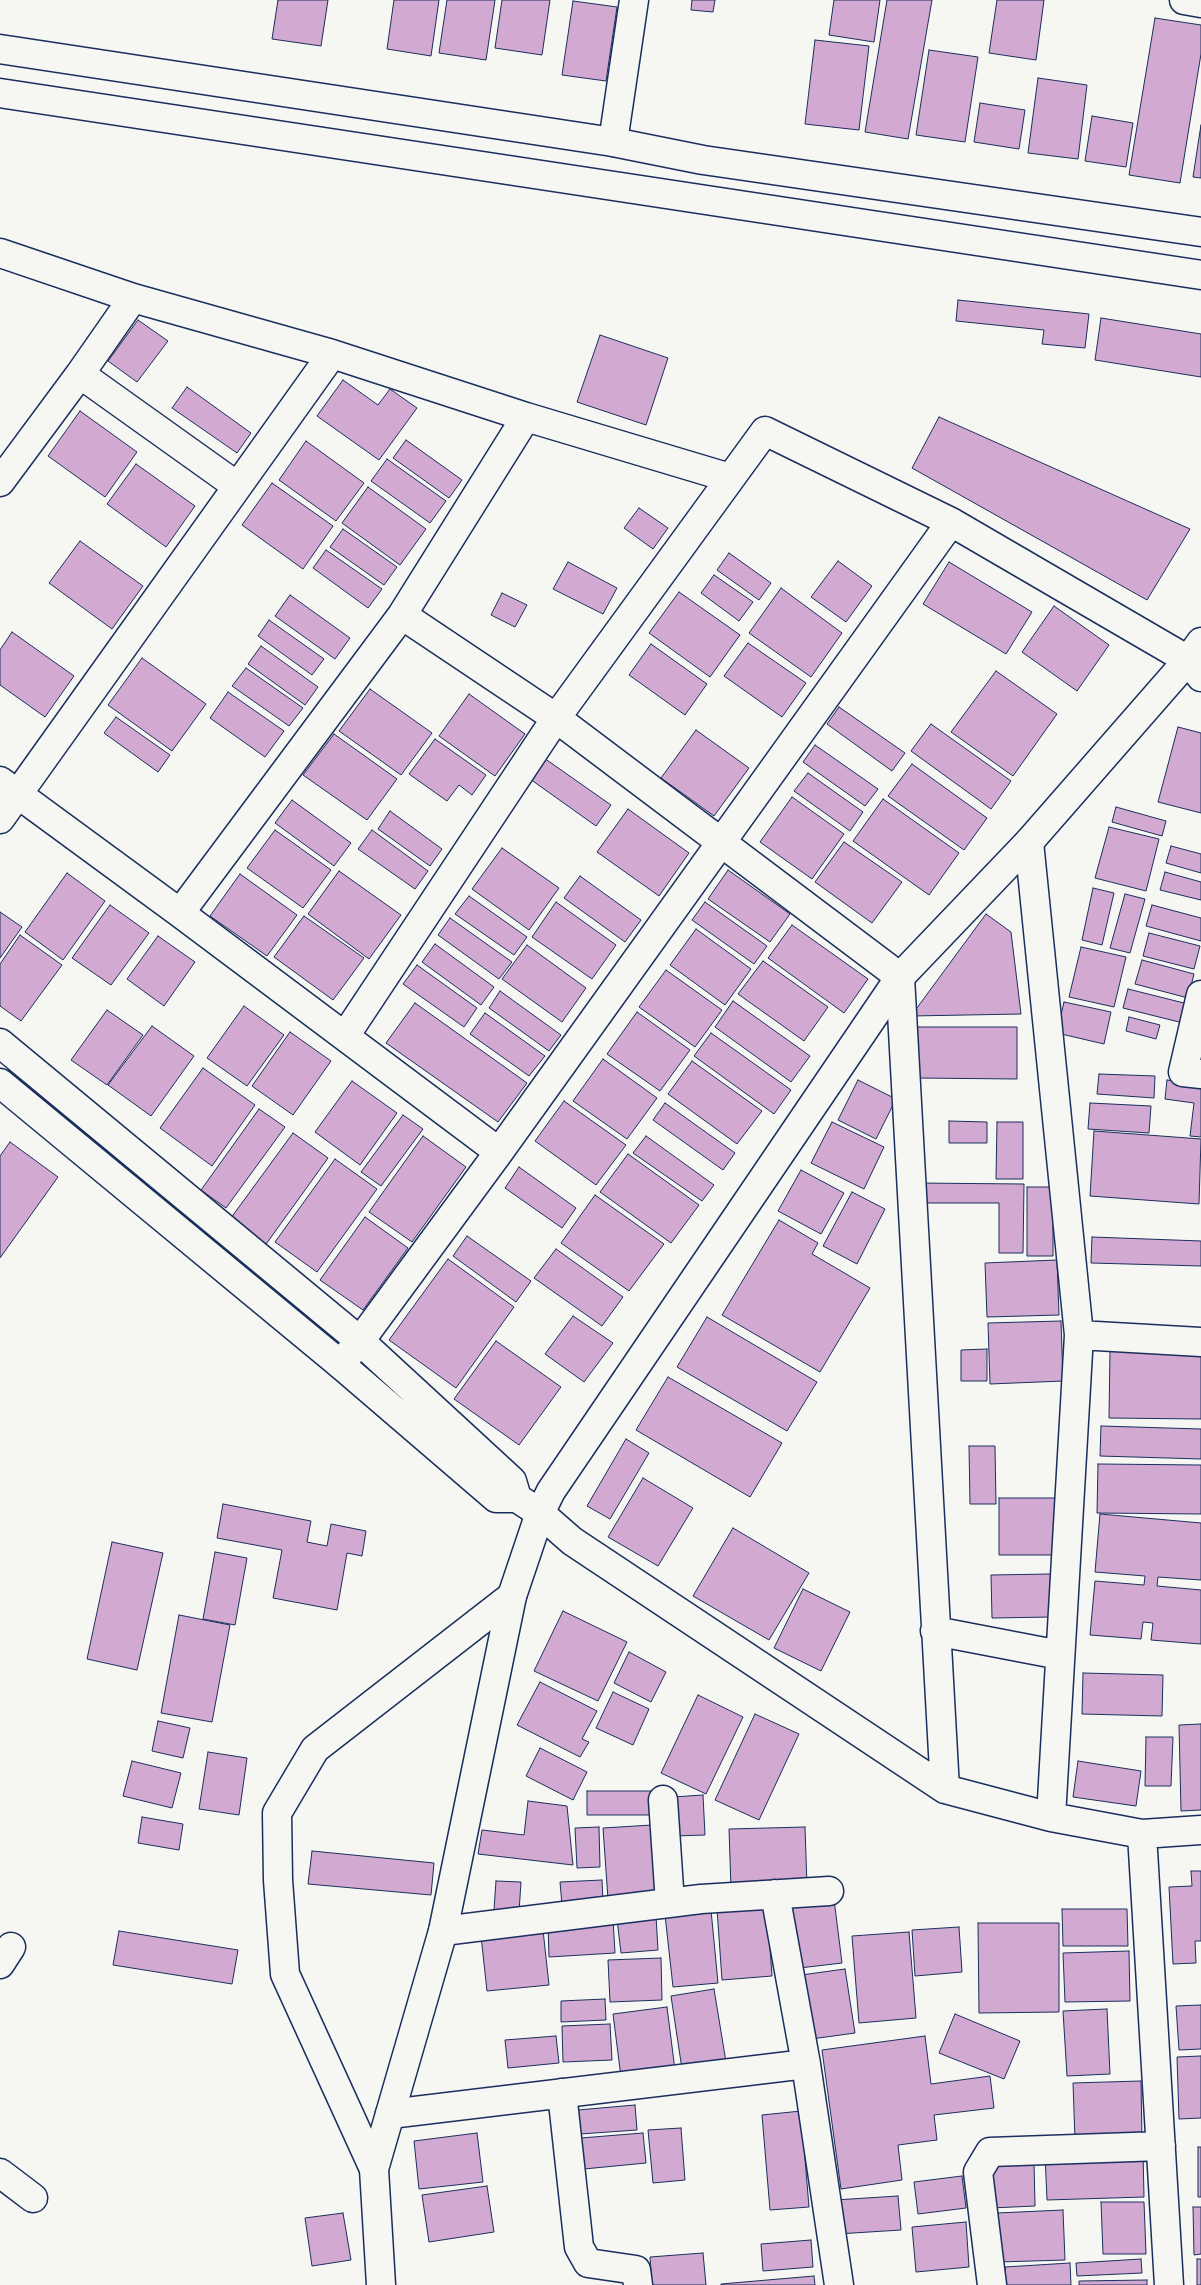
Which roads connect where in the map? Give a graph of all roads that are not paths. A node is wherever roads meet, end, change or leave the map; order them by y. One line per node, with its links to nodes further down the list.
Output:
1 (634, 0): 6 (street)
2 (1184, 0): 3 (street)
3 (1201, 3)
4 (0, 49): 6 (street)
5 (0, 93): 9 (street)
6 (613, 142): 7 (street)
7 (1201, 232)
8 (0, 253): 10 (street)
9 (1201, 276)
10 (133, 298): 11 (street); 12 (street)
11 (332, 354): 13 (street); 16 (street)
12 (80, 374): 15 (street); 16 (street)
13 (526, 417): 14 (street); 18 (street)
14 (730, 478): 17 (street); 20 (street)
15 (0, 482)
16 (237, 486): 21 (street)
17 (951, 522): 19 (street); 23 (street)
18 (402, 615): 20 (street); 25 (street)
19 (1197, 659): 24 (street)
20 (556, 718): 23 (street); 28 (street)
21 (9, 788): 22 (street); 25 (street)
22 (0, 818)
23 (720, 842): 26 (street); 32 (street)
24 (1029, 842): 26 (street); 33 (street)
25 (180, 913): 28 (street)
26 (900, 977): 38 (street); 40 (street)
27 (1201, 995): 30 (street)
28 (345, 1036): 32 (street)
29 (0, 1043): 34 (street)
30 (1201, 1074)
31 (0, 1084): 36 (street)
32 (499, 1152): 34 (street)
33 (1079, 1335): 35 (street); 41 (street)
34 (360, 1341): 36 (street); 37 (street)
35 (1201, 1342)
36 (340, 1364): 37 (street)
37 (517, 1498): 38 (street)
38 (540, 1513): 39 (street); 42 (street)
39 (512, 1596): 50 (street); 55 (street)
40 (935, 1631): 41 (street); 42 (street)
41 (1060, 1655): 44 (street)
42 (944, 1789): 44 (street)
43 (663, 1800): 49 (street)
44 (1051, 1817): 46 (street)
45 (1201, 1830): 46 (street)
46 (1142, 1834): 54 (street)
47 (829, 1890): 48 (street)
48 (775, 1894): 49 (street); 51 (street)
49 (670, 1903): 50 (street)
50 (443, 1930): 53 (street)
51 (806, 2064): 52 (street); 60 (street)
52 (562, 2093): 53 (street); 59 (street)
53 (390, 2114): 55 (street)
54 (1160, 2146): 61 (street); 62 (street)
55 (374, 2169): 58 (street)
56 (0, 2173): 57 (street)
57 (33, 2198)
58 (382, 2285)
59 (638, 2285)
60 (839, 2285)
61 (992, 2285)
62 (1168, 2285)

